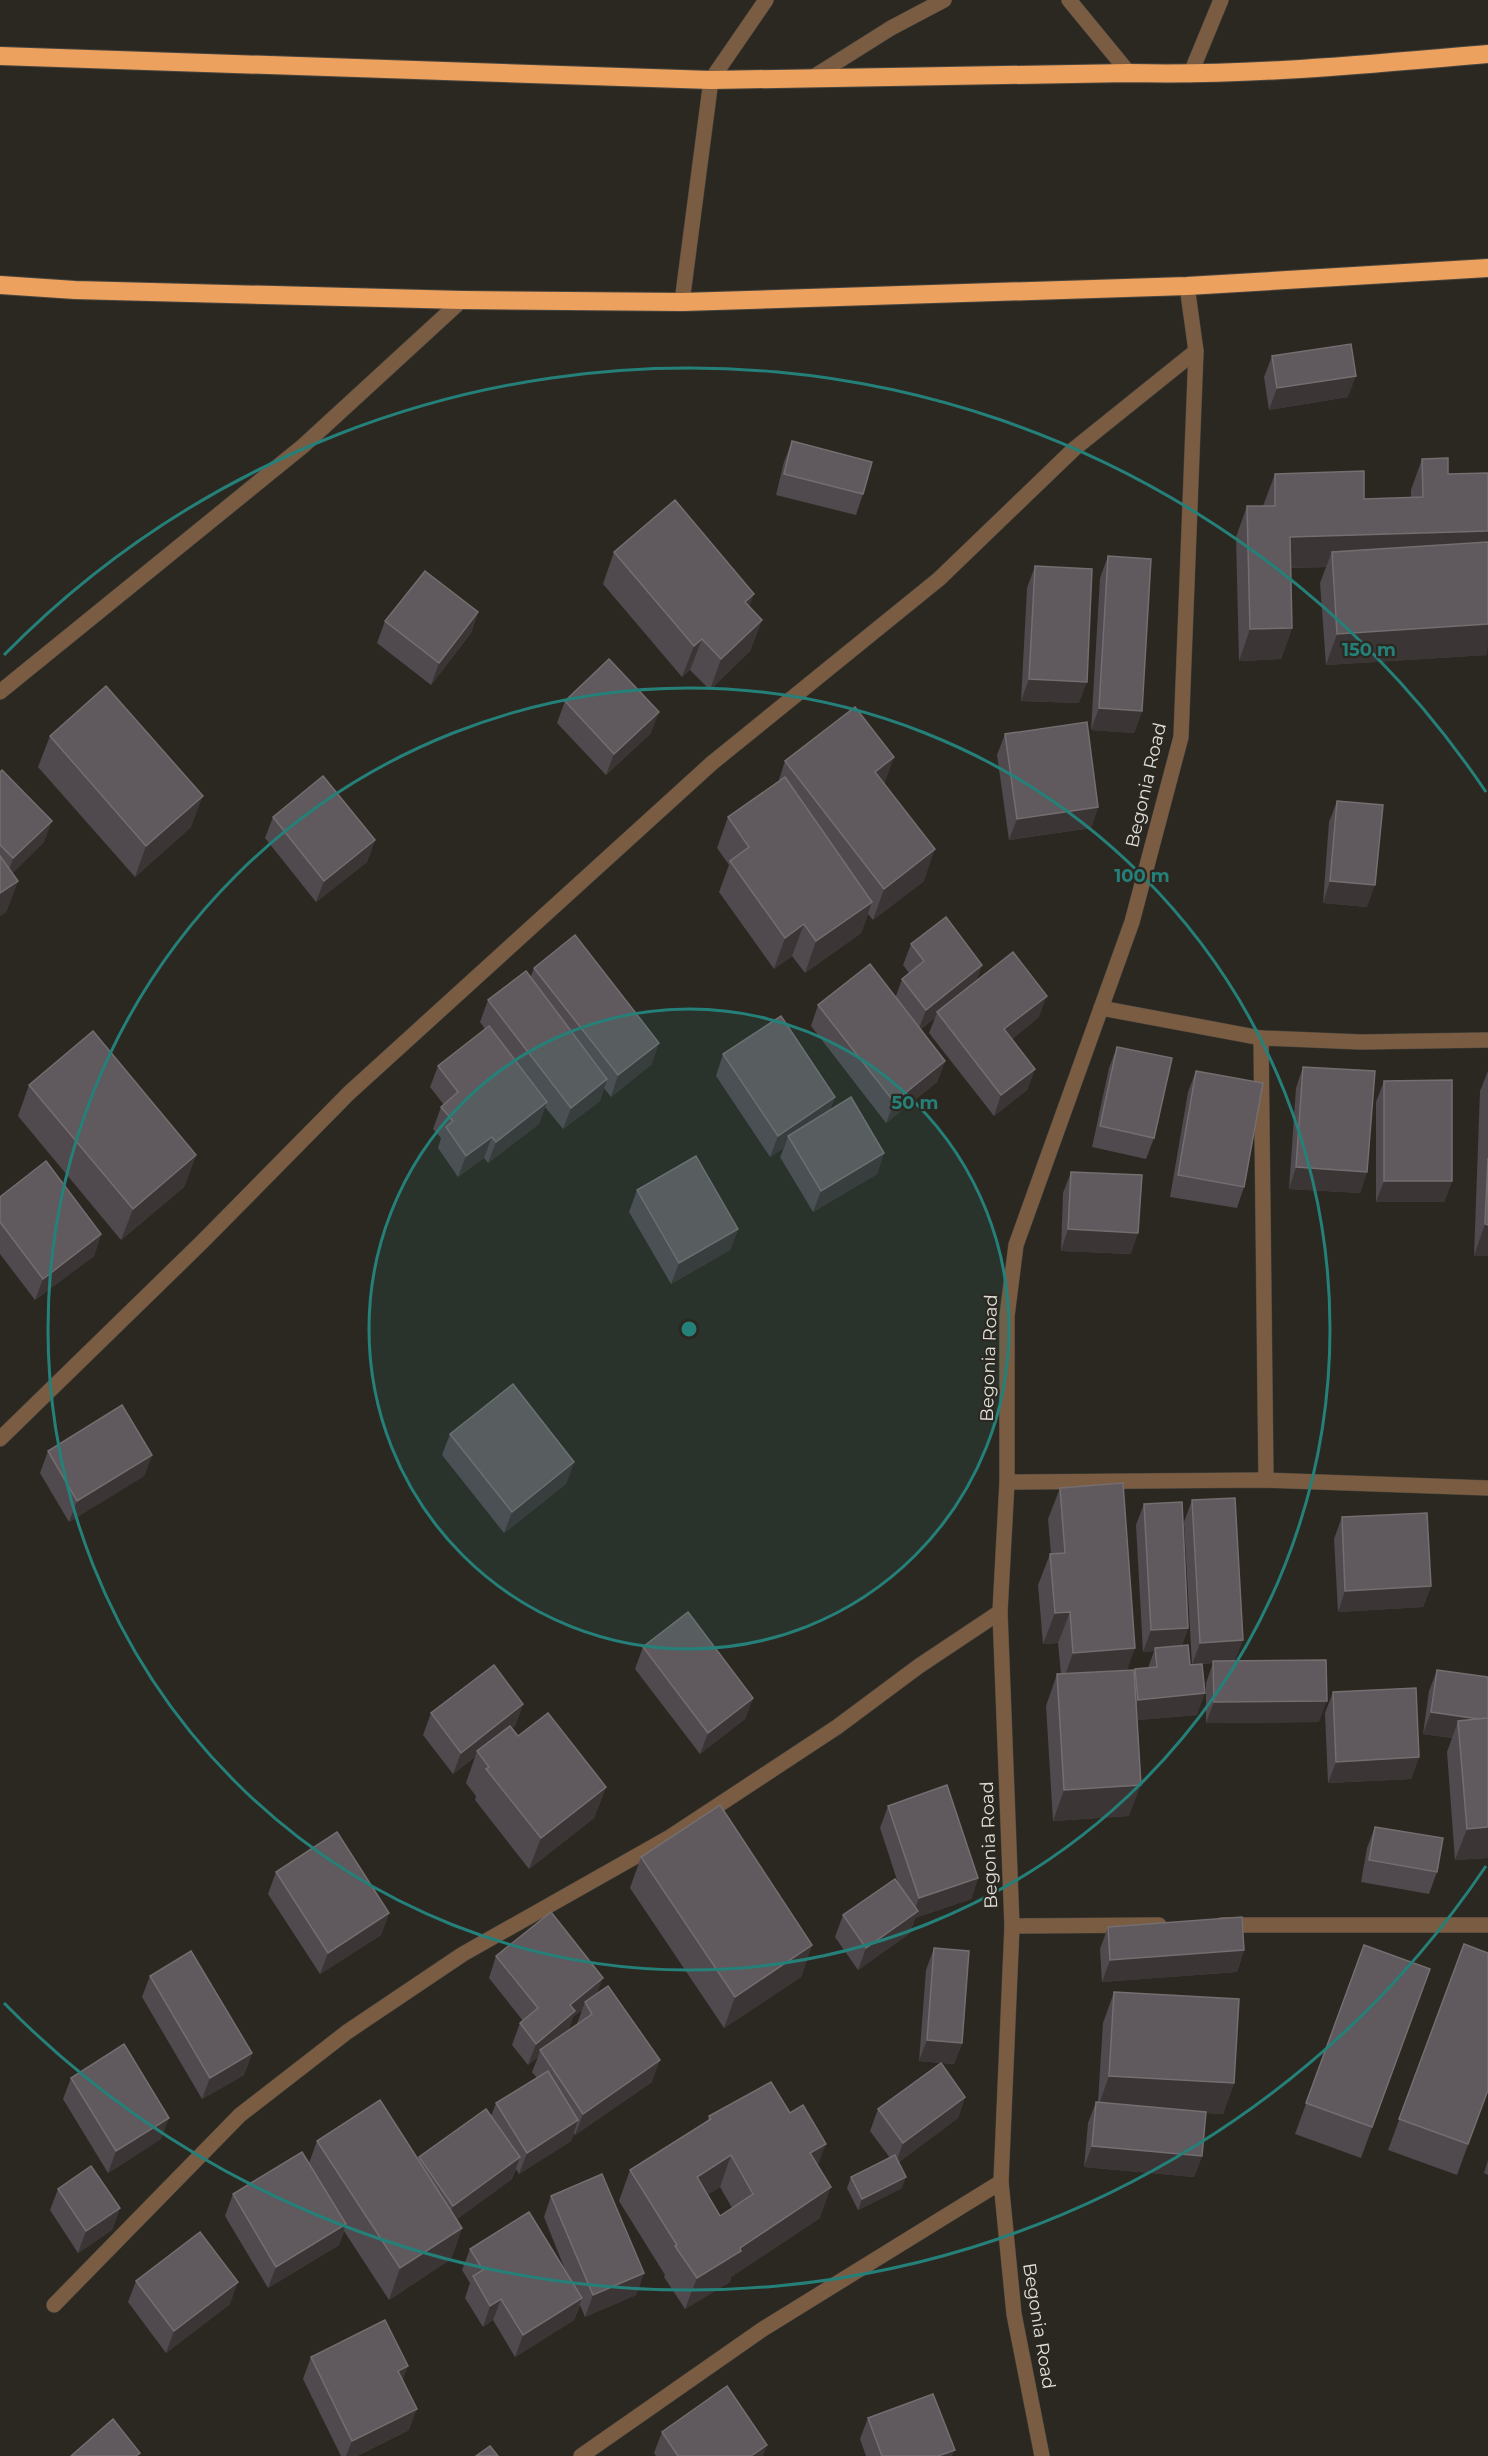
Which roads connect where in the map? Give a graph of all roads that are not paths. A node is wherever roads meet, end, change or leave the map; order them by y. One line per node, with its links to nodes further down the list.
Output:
1 (766, 0): 10 (street)
2 (944, 0): 9 (street)
3 (1069, 0): 7 (street)
4 (1221, 0): 8 (street)
5 (1488, 54): 8 (highway)
6 (0, 56): 10 (highway)
7 (1129, 74): 8 (highway); 9 (highway)
8 (1190, 75)
9 (810, 79): 10 (highway)
10 (711, 80): 15 (street)
11 (1488, 268): 13 (highway)
12 (0, 285): 14 (highway)
13 (1187, 286): 15 (highway); 16 (street, Begonia Road)
14 (462, 300): 15 (highway); 17 (street)
15 (682, 302)
16 (1196, 351): 18 (street, Begonia Road); 21 (street)
17 (0, 692)
18 (1101, 1008): 19 (street); 23 (street, Begonia Road)
19 (1261, 1038): 20 (street); 22 (street)
20 (1488, 1040)
21 (0, 1439)
22 (1266, 1480): 23 (street); 24 (street)
23 (1007, 1482): 25 (street, Begonia Road)
24 (1488, 1488)
25 (1000, 1612): 29 (street, Begonia Road); 31 (street)
26 (1178, 1925): 29 (street)
27 (1202, 1925): 28 (street)
28 (1488, 1925)
29 (1012, 1926): 30 (street, Begonia Road)
30 (1001, 2182): 32 (street); 33 (street, Begonia Road)
31 (54, 2304)
32 (581, 2456)
33 (1042, 2456)

